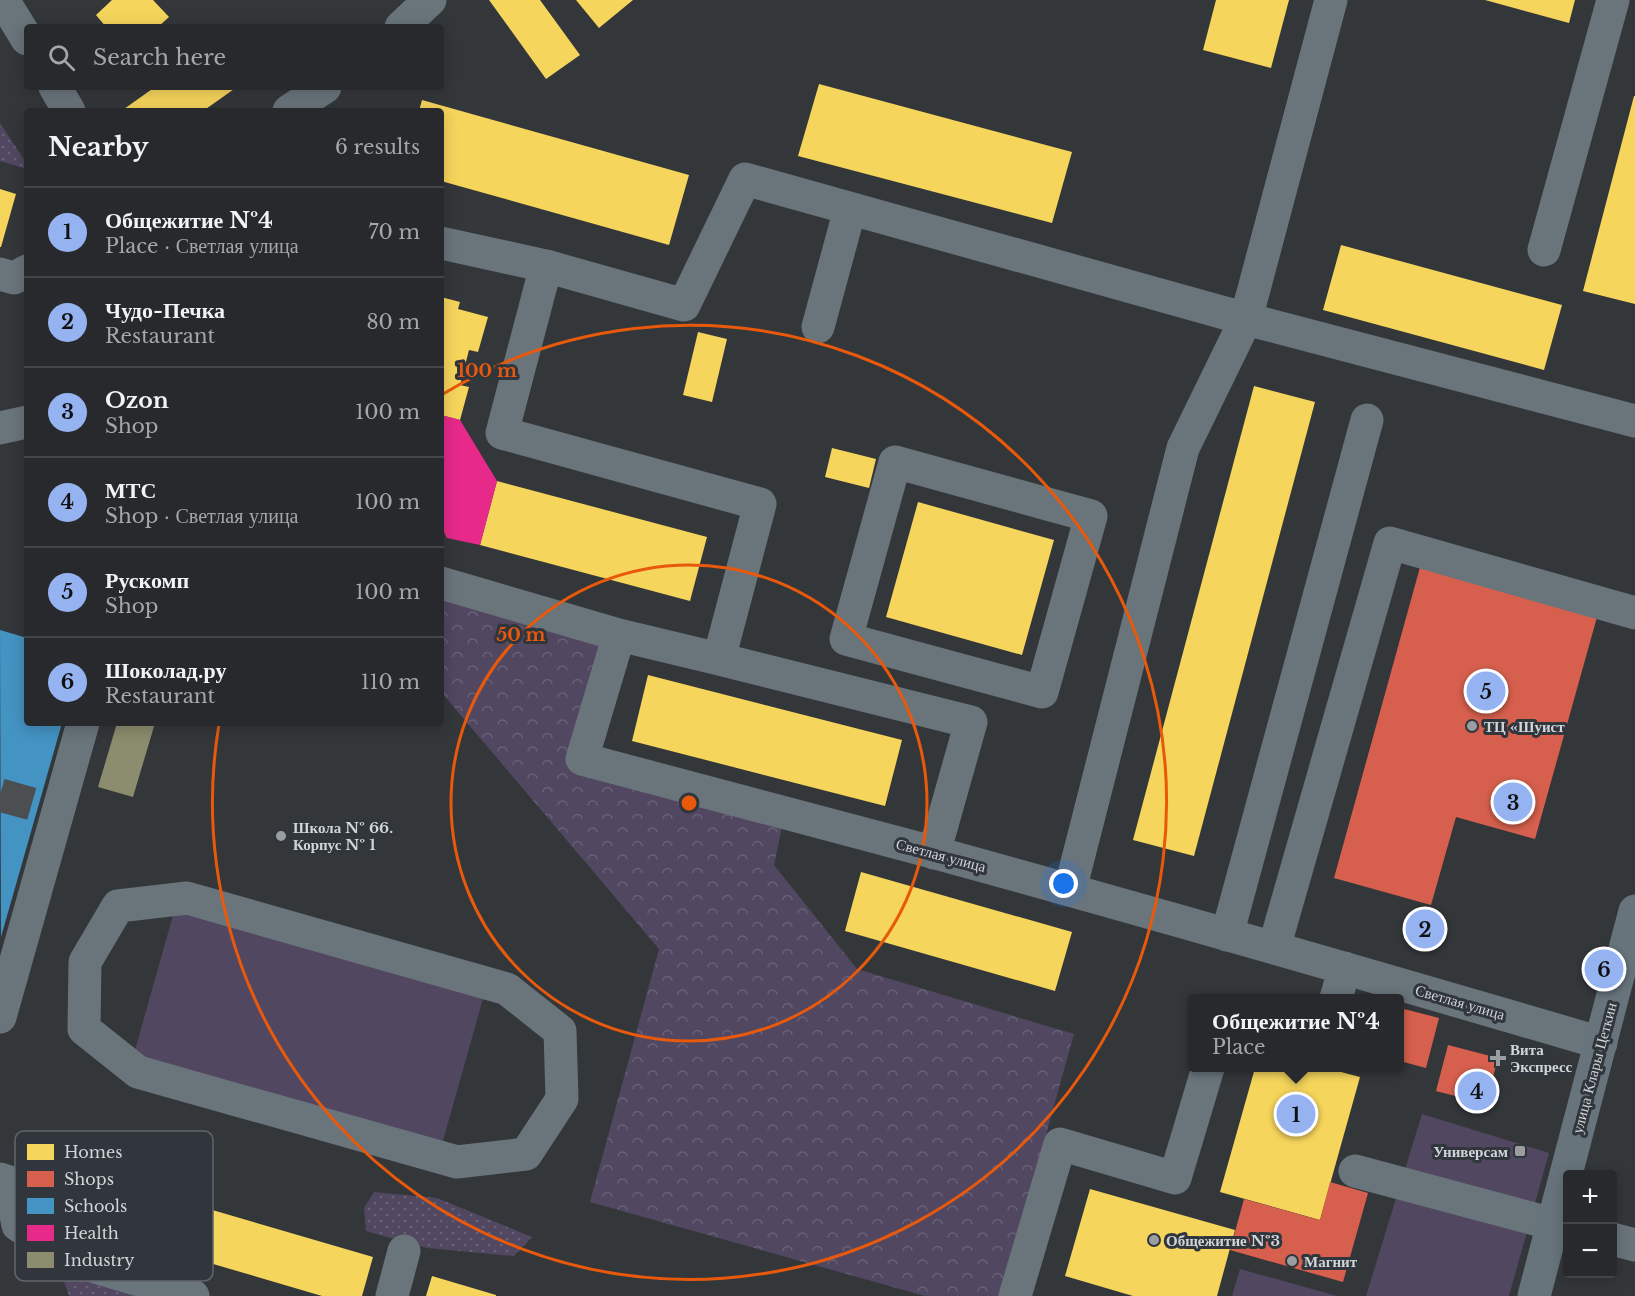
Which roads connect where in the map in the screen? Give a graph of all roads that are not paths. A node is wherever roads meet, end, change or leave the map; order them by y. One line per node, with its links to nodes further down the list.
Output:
1 (430, 0): 5 (street)
2 (1330, 0): 17 (street)
3 (1613, 0): 13 (street)
4 (10, 3): 6 (street)
5 (404, 24)
6 (24, 33)
7 (57, 90): 9 (street)
8 (320, 90): 10 (street)
9 (67, 108)
10 (294, 108)
11 (850, 209): 14 (street); 17 (street); 18 (street)
12 (444, 244): 14 (street)
13 (1544, 250)
14 (546, 266): 26 (street)
15 (24, 273): 16 (street)
16 (0, 274)
17 (1246, 319): 20 (street); 31 (street)
18 (818, 327)
19 (1367, 420): 33 (street)
20 (1635, 421)
21 (24, 423): 22 (street)
22 (0, 428)
23 (444, 584): 25 (street)
24 (1635, 613): 34 (street)
25 (619, 635): 26 (street); 30 (street, Светлая улица)
26 (719, 659): 28 (street)
27 (985, 676): 27 (street); 28 (street)
28 (971, 722): 30 (street)
29 (82, 726): 38 (street)
30 (934, 853): 31 (street, Светлая улица)
31 (1070, 890): 33 (street, Светлая улица)
32 (1635, 911): 39 (main road, улица Клары Цеткин)
33 (1227, 934): 34 (street, Светлая улица)
34 (1274, 948): 35 (street, Светлая улица)
35 (1340, 983): 36 (street, Светлая улица)
36 (1388, 994)
37 (1404, 998): 39 (street, Светлая улица)
38 (2, 1003)
39 (1600, 1043): 45 (main road, улица Клары Цеткин)
40 (1207, 1072): 52 (street)
41 (457, 1162): 41 (street)
42 (1355, 1171): 45 (street)
43 (0, 1179): 44 (street)
44 (15, 1211)
45 (1560, 1226): 53 (main road, улица Клары Цеткин)
46 (1617, 1240): 47 (street)
47 (1635, 1245)
48 (404, 1251): 51 (street)
49 (142, 1281): 50 (street)
50 (193, 1296)
51 (392, 1296)
52 (1015, 1296)
53 (1534, 1296)

